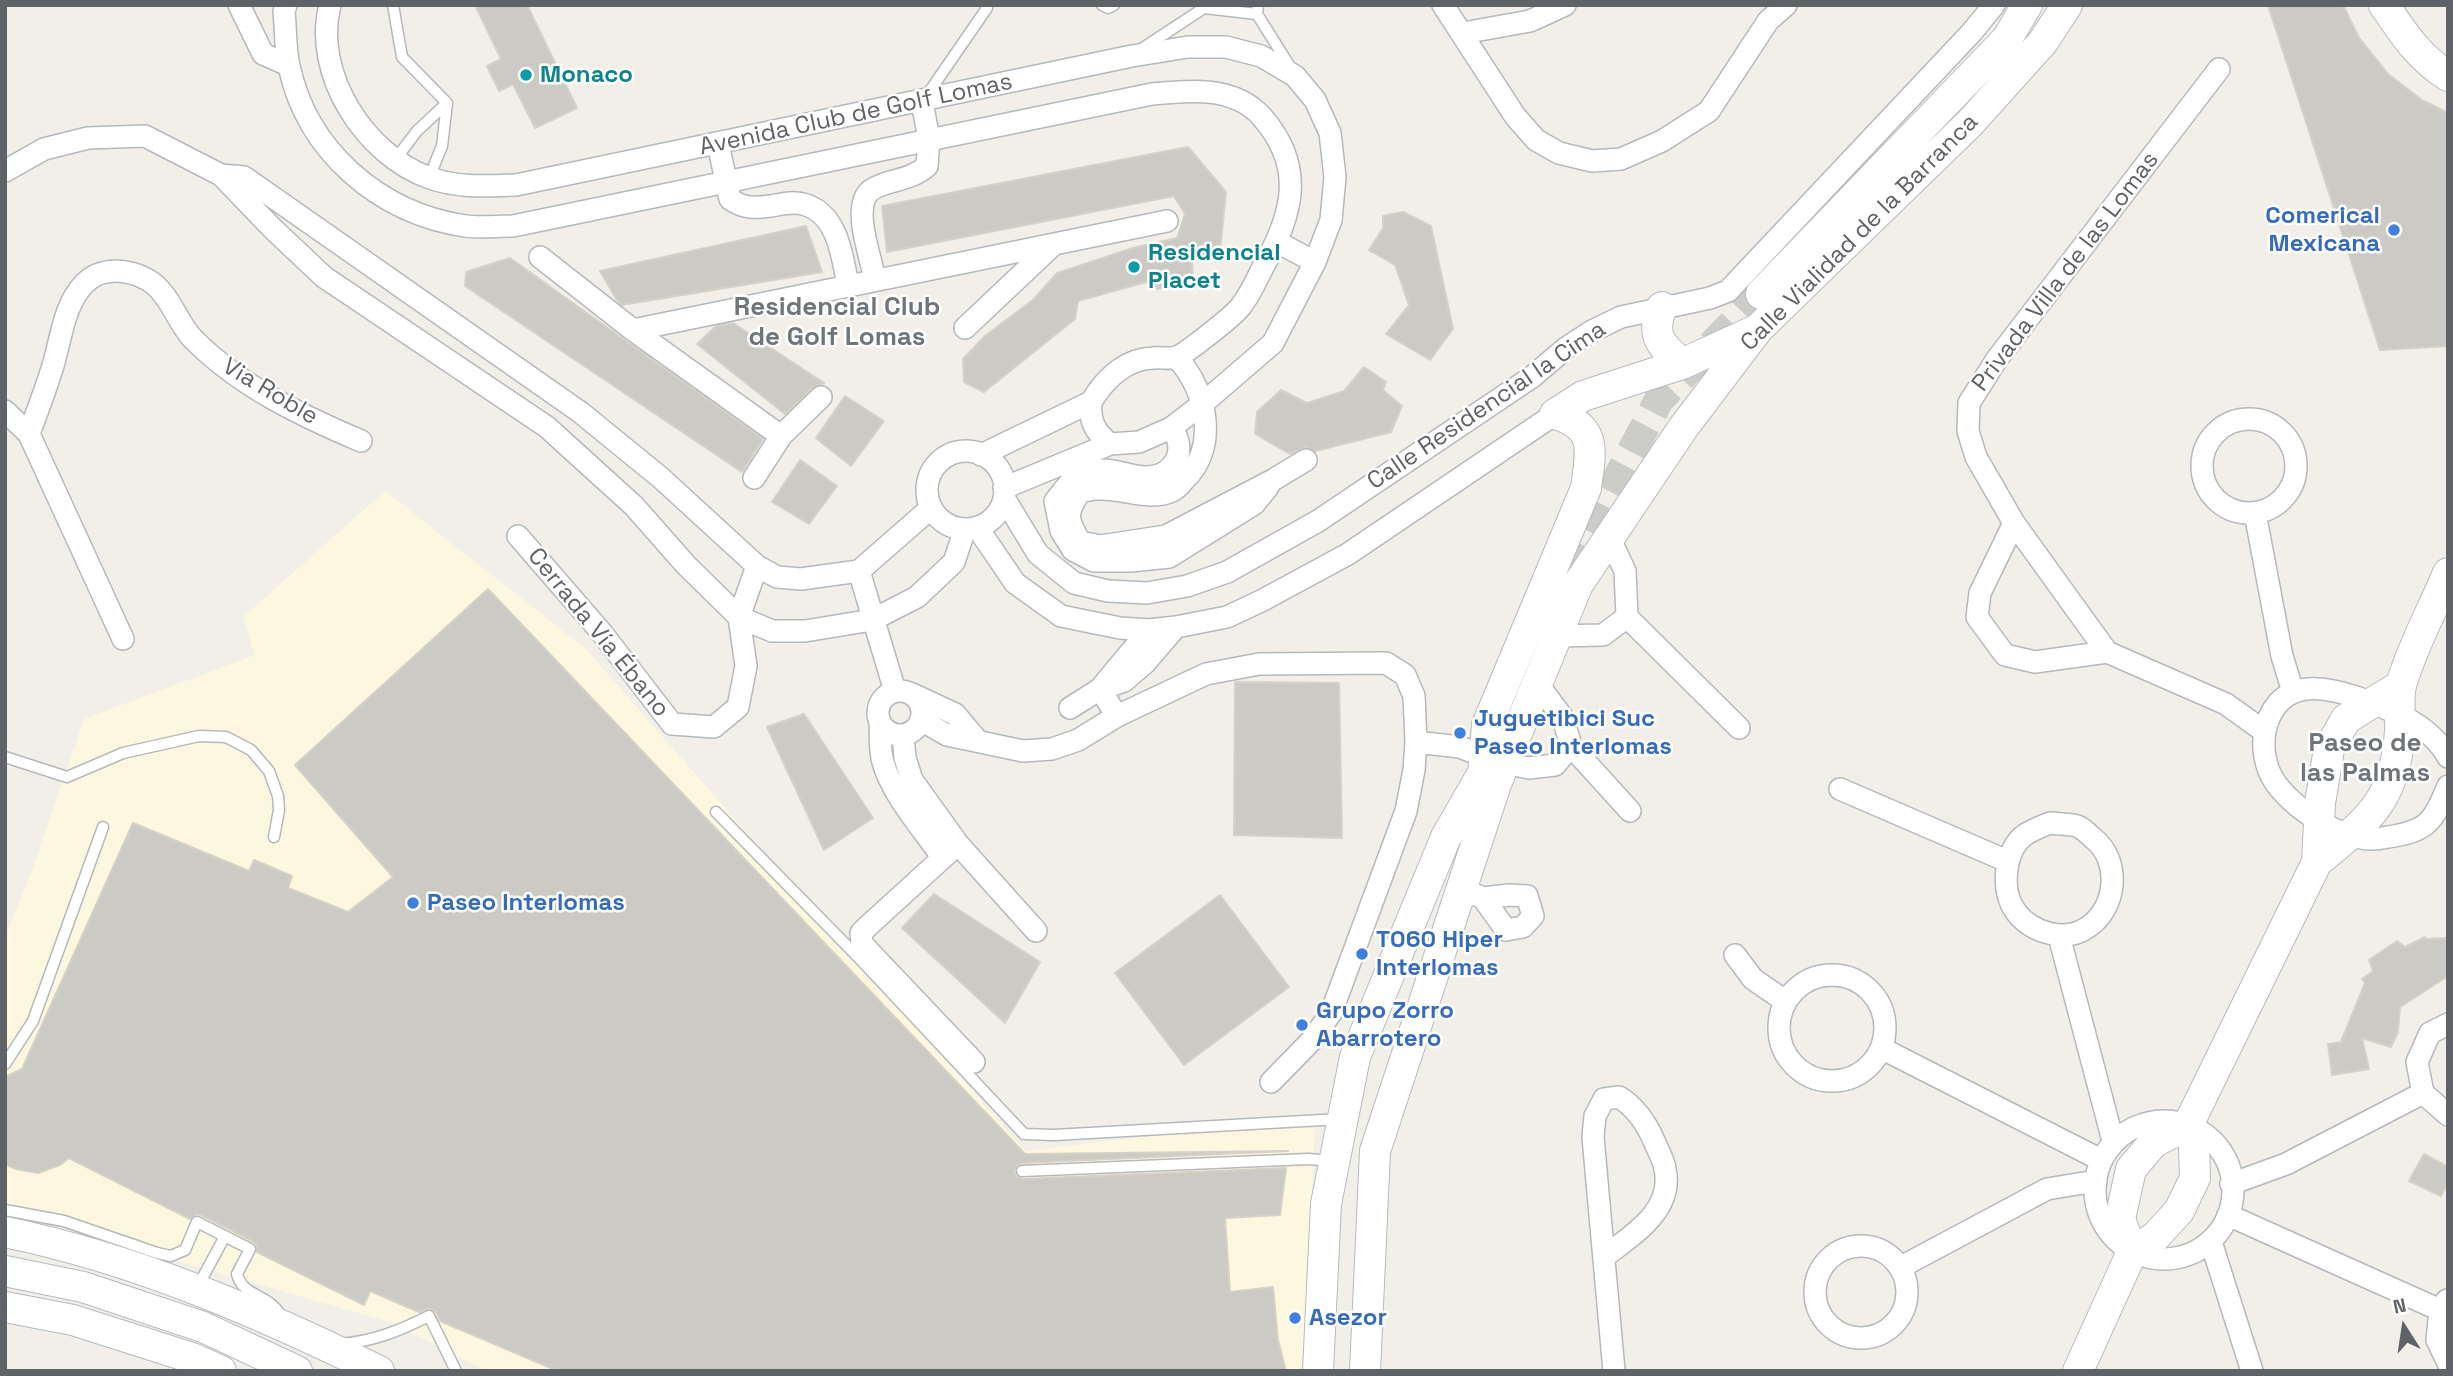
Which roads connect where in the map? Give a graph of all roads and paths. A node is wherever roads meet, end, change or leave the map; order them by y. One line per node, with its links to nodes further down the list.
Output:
1 (239, 5): 25 (street)
2 (286, 5): 25 (street, Avenida Club de Golf Lomas)
3 (330, 5): 33 (street, Avenida Club de Golf Lomas)
4 (393, 5): 30 (lane)
5 (1102, 5): 6 (lane)
6 (1114, 5)
7 (1443, 5): 21 (street)
8 (1565, 5): 21 (street)
9 (1786, 5): 21 (street)
10 (1977, 5): 20 (street)
11 (1994, 5): 20 (street, Calle Residencial la Cima)
12 (2027, 5): 45 (main road, Calle Vialidad de la Barranca)
13 (2050, 5): 22 (main road)
14 (2067, 5): 22 (main road, Calle Vialidad de la Barranca)
15 (2385, 5): 23 (main road)
16 (2407, 5): 23 (main road)
17 (989, 6): 29 (lane)
18 (1204, 7): 19 (lane); 24 (lane)
19 (1258, 10): 27 (lane)
20 (1972, 32): 46 (street, Calle Residencial la Cima)
21 (1463, 33)
22 (2043, 42): 48 (main road, Calle Vialidad de la Barranca)
23 (2416, 51): 28 (main road)
24 (1132, 56): 27 (street, Avenida Club de Golf Lomas); 29 (street, Avenida Club de Golf Lomas)
25 (288, 65): 37 (street, Avenida Club de Golf Lomas)
26 (2219, 69): 69 (street, Privada Villa de las Lomas)
27 (1295, 75): 42 (street, Avenida Club de Golf Lomas)
28 (2448, 76)
29 (922, 102): 31 (street); 32 (street, Avenida Club de Golf Lomas)
30 (447, 103): 33 (lane); 36 (lane)
31 (929, 139): 37 (street, Avenida Club de Golf Lomas); 39 (street, Avenida Club de Golf Lomas); 43 (street)
32 (718, 144): 36 (street, Avenida Club de Golf Lomas); 37 (street)
33 (395, 160): 36 (street, Avenida Club de Golf Lomas)
34 (7, 165): 35 (street)
35 (221, 175): 73 (street); 76 (street)
36 (429, 178)
37 (725, 183): 44 (street)
38 (1167, 221): 40 (street)
39 (1277, 242): 42 (street); 50 (street, Avenida Club de Golf Lomas)
40 (1054, 244): 43 (street); 47 (street)
41 (540, 257): 49 (street)
42 (1315, 262): 54 (street, Avenida Club de Golf Lomas)
43 (875, 279): 44 (street)
44 (848, 285): 49 (street)
45 (1761, 294)
46 (1662, 307): 51 (main road); 66 (street, Calle Residencial la Cima)
47 (965, 328)
48 (1758, 328): 51 (main road); 72 (main road, Calle Vialidad de la Barranca)
49 (632, 330): 59 (street)
50 (1177, 358): 53 (street); 54 (street)
51 (1682, 364): 56 (main road)
52 (821, 397): 59 (street)
53 (1091, 402): 61 (street); 62 (street)
54 (1202, 405): 57 (street, Avenida Club de Golf Lomas); 65 (street)
55 (5, 411): 58 (street)
56 (1555, 414): 79 (street, Calle Residencial la Cima); 103 (main road)
57 (1171, 428): 61 (street, Avenida Club de Golf Lomas); 65 (street)
58 (29, 434): 60 (street, Via Roble); 82 (street)
59 (781, 436): 64 (street)
60 (361, 441)
61 (1110, 444): 66 (street, Avenida Club de Golf Lomas)
62 (982, 455): 66 (street); 67 (street)
63 (1306, 460): 65 (street)
64 (754, 478)
65 (1273, 480)
66 (1004, 493): 70 (street)
67 (931, 508): 70 (street); 74 (street)
68 (2255, 513): 68 (street); 88 (street)
69 (2014, 523): 83 (street, Privada Villa de las Lomas); 83 (street)
70 (971, 528): 78 (street); 80 (street, Calle Residencial la Cima)
71 (518, 536): 76 (street, Cerrada Vía Ébano)
72 (1609, 537): 77 (street); 81 (main road, Calle Vialidad de la Barranca)
73 (757, 566): 74 (street); 76 (street, Cerrada Vía Ébano)
74 (859, 571): 78 (street)
75 (2448, 573): 84 (main road)
76 (738, 617): 78 (street)
77 (1628, 617): 81 (street); 95 (street)
78 (872, 620): 87 (street)
79 (1176, 627): 80 (street, Calle Residencial la Cima); 85 (street)
80 (1149, 630): 85 (street)
81 (1557, 636): 86 (main road, Calle Vialidad de la Barranca)
82 (123, 639)
83 (2107, 652): 96 (street)
84 (2401, 685): 89 (main road); 92 (main road)
85 (1100, 689): 90 (street); 91 (street)
86 (1527, 690): 100 (street); 103 (main road, Calle Vialidad de la Barranca)
87 (901, 691): 93 (street); 94 (street); 98 (street)
88 (2293, 692): 89 (street); 96 (street)
89 (2372, 703): 92 (street); 110 (main road)
90 (1070, 708)
91 (1117, 716): 98 (street); 99 (street)
92 (2400, 716): 102 (street); 112 (main road)
93 (921, 720): 97 (street); 98 (street)
94 (880, 723): 97 (street); 104 (street)
95 (1739, 728)
96 (2264, 732): 110 (street)
97 (903, 735): 104 (street)
98 (977, 740)
99 (1416, 742): 103 (street); 126 (street)
100 (1571, 747): 103 (street); 108 (street)
101 (5, 757): 113 (lane)
102 (2448, 757)
103 (1491, 765): 117 (main road, Calle Vialidad de la Barranca); 129 (main road, Calle Vialidad de la Barranca)
104 (903, 785): 114 (street)
105 (2448, 786): 107 (street)
106 (1840, 789): 115 (street)
107 (2444, 808): 112 (street)
108 (1630, 811)
109 (716, 812): 129 (lane)
110 (2319, 821): 112 (street); 116 (main road)
111 (103, 827): 125 (lane)
112 (2350, 835): 116 (main road)
113 (275, 837)
114 (950, 850): 118 (street); 124 (street)
115 (2007, 861): 119 (street); 119 (street)
116 (2317, 862): 130 (main road)
117 (1471, 893): 117 (street); 135 (main road, Calle Vialidad de la Barranca)
118 (1036, 931)
119 (2059, 936): 131 (street)
120 (1735, 956): 121 (street)
121 (1785, 1001): 123 (street); 123 (street)
122 (2448, 1024): 127 (street)
123 (1881, 1048): 132 (street)
124 (974, 1062)
125 (5, 1065)
126 (1270, 1082)
127 (2423, 1093): 128 (street); 137 (street)
128 (2448, 1115)
129 (1343, 1119): 133 (main road, Calle Vialidad de la Barranca)
130 (2188, 1125): 131 (street); 137 (street); 143 (main road); 143 (main road)
131 (2113, 1141): 132 (street)
132 (2101, 1160): 136 (street)
133 (1335, 1161): 134 (lane); 157 (main road, Calle Vialidad de la Barranca)
134 (1022, 1171)
135 (1374, 1179): 158 (main road); 159 (main road, Calle Vialidad de la Barranca)
136 (2096, 1181): 143 (street); 145 (street)
137 (2231, 1184): 139 (street)
138 (5, 1210): 141 (lane)
139 (2228, 1215): 142 (street); 148 (street)
140 (5, 1232): 147 (main road)
141 (225, 1236): 147 (lane); 150 (lane)
142 (2211, 1242): 143 (street); 162 (street)
143 (2132, 1252): 161 (main road)
144 (1604, 1257): 144 (street); 160 (street)
145 (1901, 1267): 145 (street)
146 (5, 1271): 154 (main road)
147 (197, 1288): 150 (main road)
148 (2444, 1305): 152 (street)
149 (5, 1307): 153 (main road)
150 (286, 1328): 151 (main road)
151 (326, 1345): 155 (main road); 156 (lane)
152 (2448, 1363)
153 (221, 1371)
154 (297, 1371)
155 (379, 1371)
156 (456, 1371)
157 (1318, 1371)
158 (1348, 1371)
159 (1365, 1371)
160 (1614, 1371)
161 (2078, 1371)
162 (2252, 1371)

